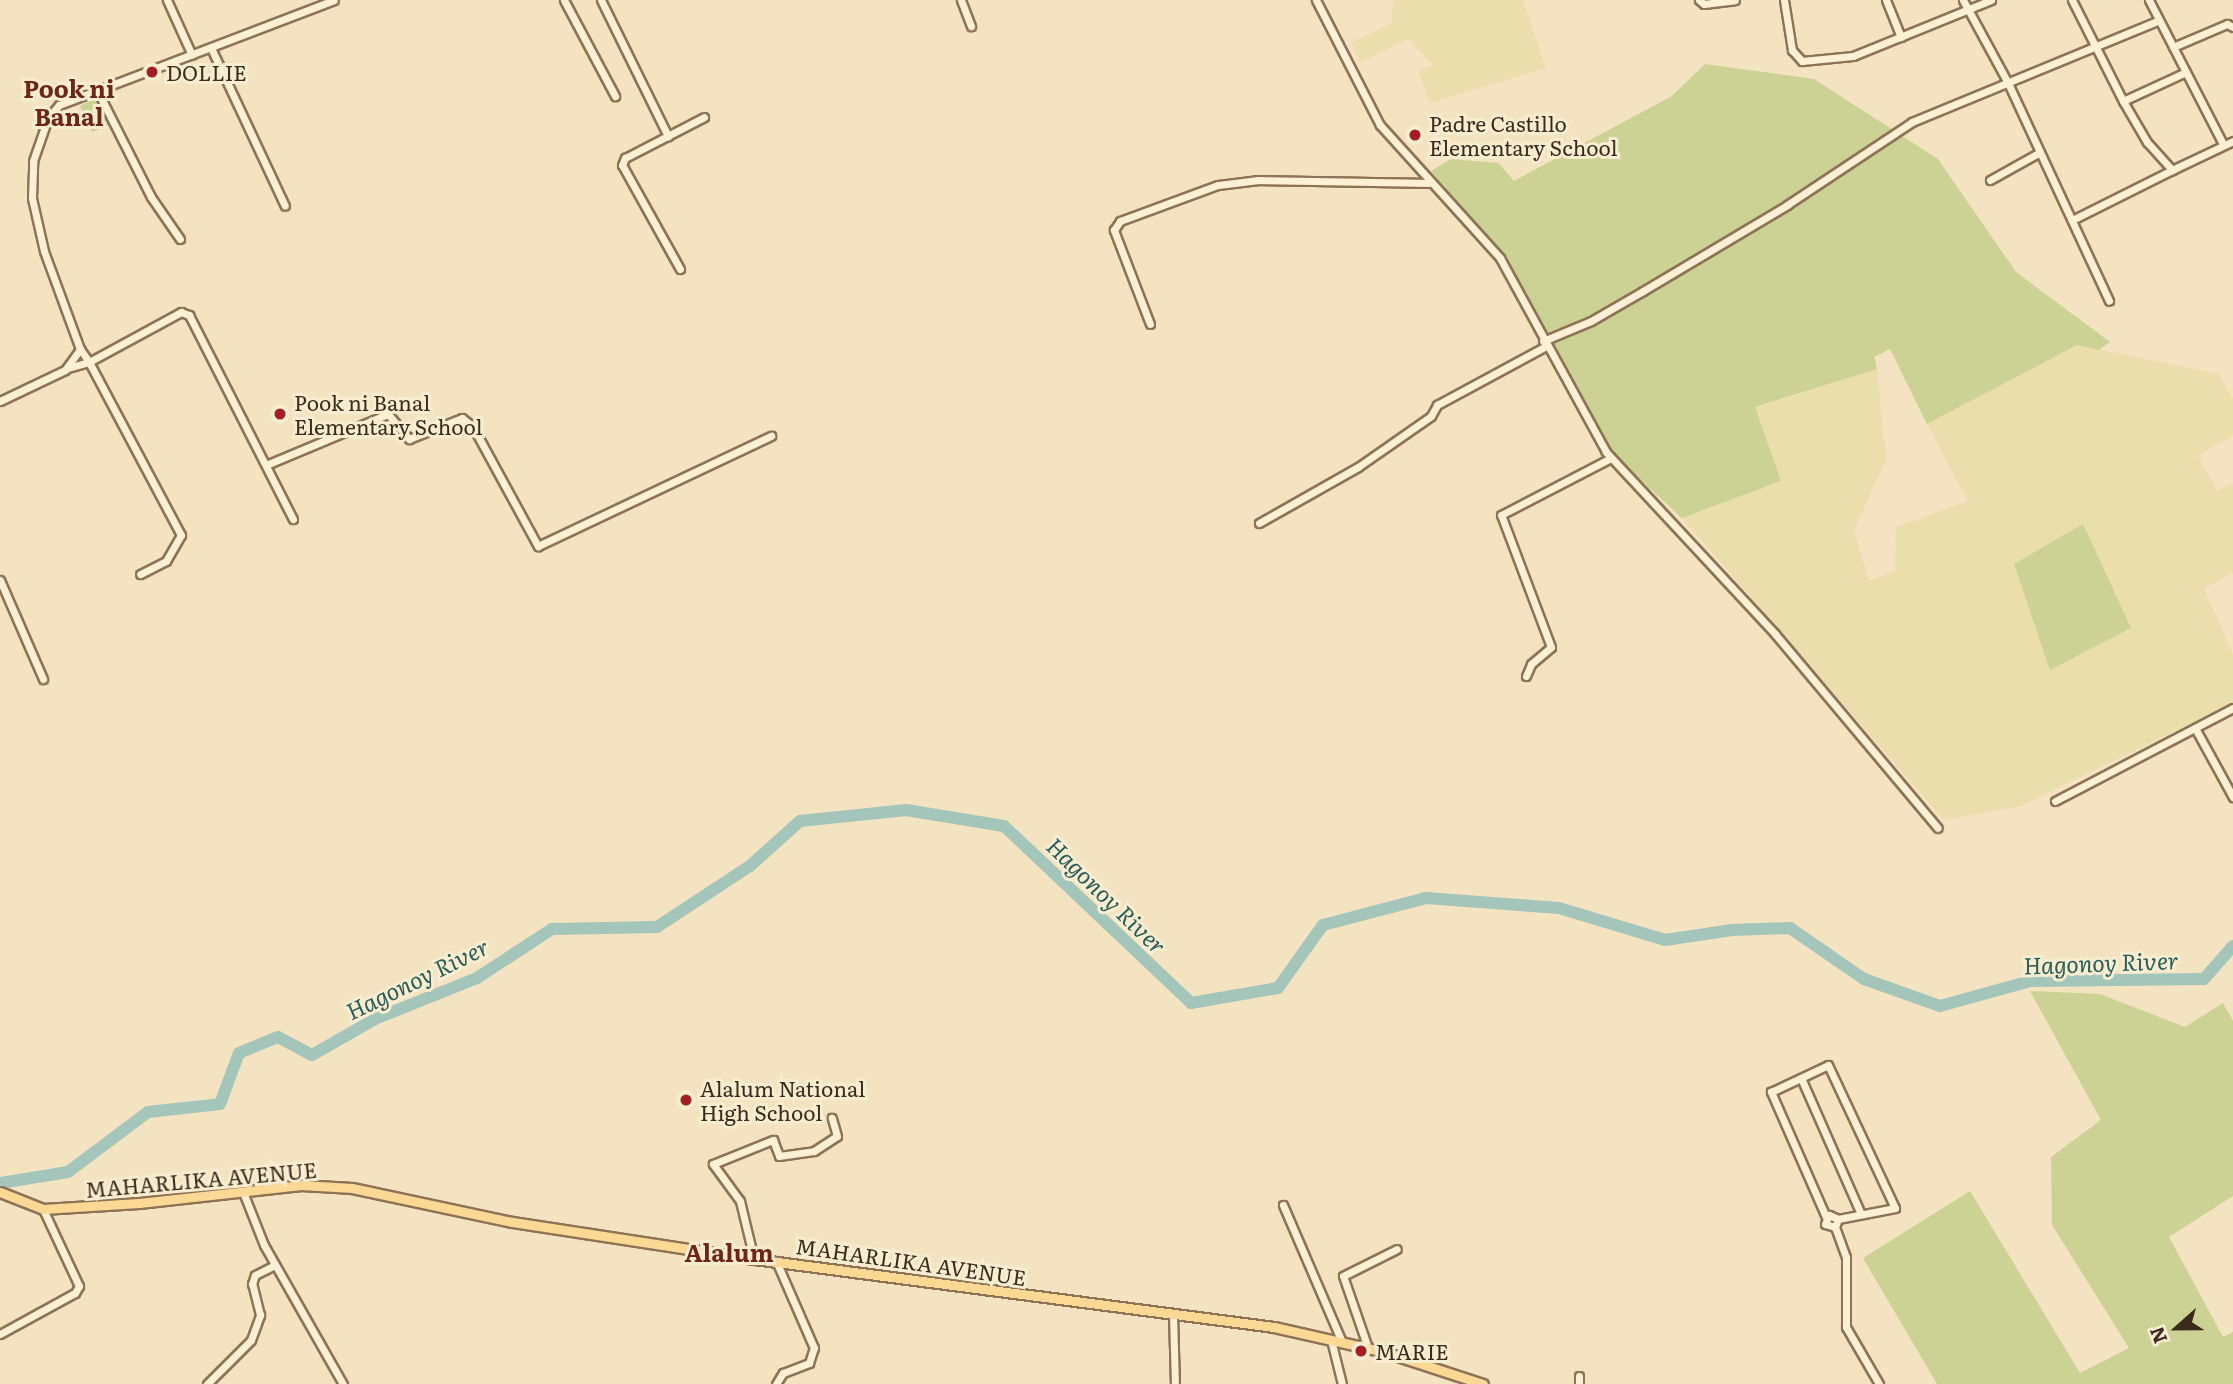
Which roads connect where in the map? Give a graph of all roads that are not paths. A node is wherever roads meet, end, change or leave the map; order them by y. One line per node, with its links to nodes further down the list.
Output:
1 (167, 0): 23 (street)
2 (334, 0): 21 (street)
3 (564, 0): 27 (street)
4 (601, 0): 30 (street)
5 (961, 0): 17 (street)
6 (1316, 0): 36 (street)
7 (1699, 0): 8 (street)
8 (1735, 0)
9 (1784, 0): 19 (street)
10 (1886, 0): 19 (street)
11 (1963, 0): 15 (street)
12 (1991, 0): 15 (street)
13 (2072, 0): 22 (street)
14 (2149, 0): 16 (street)
15 (1969, 11): 19 (street); 25 (street)
16 (2159, 20): 20 (street); 22 (street)
17 (971, 26)
18 (2233, 27): 20 (street)
19 (1901, 37)
20 (2173, 47): 24 (street)
21 (211, 48): 23 (street); 37 (street)
22 (2096, 49): 25 (street); 28 (street)
23 (192, 55): 26 (street)
24 (2186, 72): 28 (street); 32 (street)
25 (2008, 83): 33 (street); 43 (street)
26 (97, 90): 39 (street); 44 (street)
27 (615, 96)
28 (2123, 101): 34 (street)
29 (704, 117): 30 (street)
30 (668, 136): 40 (street)
31 (2233, 140): 32 (street)
32 (2224, 144): 34 (street)
33 (2040, 152): 35 (street); 38 (street)
34 (2172, 170): 38 (street)
35 (1990, 180)
36 (1429, 183): 42 (street); 43 (street)
37 (285, 206)
38 (2072, 220): 41 (street)
39 (180, 239)
40 (680, 269)
41 (2109, 301)
42 (1150, 324)
43 (1544, 343): 49 (street); 52 (street)
44 (80, 349): 45 (street); 46 (street)
45 (89, 362): 46 (street); 50 (street); 53 (street)
46 (67, 368): 47 (street)
47 (0, 401)
48 (771, 436): 50 (street)
49 (1611, 458): 55 (street); 61 (street)
50 (265, 465): 51 (street)
51 (293, 519)
52 (1259, 523)
53 (140, 574)
54 (0, 580): 56 (street)
55 (1526, 676)
56 (43, 678)
57 (2233, 708): 58 (street)
58 (2195, 728): 59 (street); 60 (street)
59 (2233, 797)
60 (2056, 801)
61 (1938, 828)
62 (1801, 1077): 68 (street); 68 (street); 69 (street)
63 (832, 1118): 71 (street)
64 (0, 1192): 67 (main road, MAHARLIKA AVENUE)
65 (243, 1192): 67 (main road, MAHARLIKA AVENUE); 71 (main road, MAHARLIKA AVENUE); 73 (street)
66 (1283, 1205): 77 (street)
67 (43, 1209): 75 (street)
68 (1860, 1212): 69 (street)
69 (1836, 1223): 85 (street)
70 (1397, 1249): 78 (street)
71 (754, 1259): 72 (main road, MAHARLIKA AVENUE)
72 (776, 1261): 74 (main road, MAHARLIKA AVENUE); 81 (street)
73 (275, 1265): 79 (street); 80 (street)
74 (1173, 1314): 76 (main road, MAHARLIKA AVENUE); 82 (street)
75 (0, 1334)
76 (1331, 1340): 77 (main road, MAHARLIKA AVENUE); 83 (street)
77 (1342, 1342): 78 (main road, MAHARLIKA AVENUE)
78 (1368, 1348): 84 (main road, MAHARLIKA AVENUE)
79 (207, 1384)
80 (343, 1384)
81 (776, 1384)
82 (1175, 1384)
83 (1342, 1384)
84 (1483, 1384)
85 (1879, 1384)

